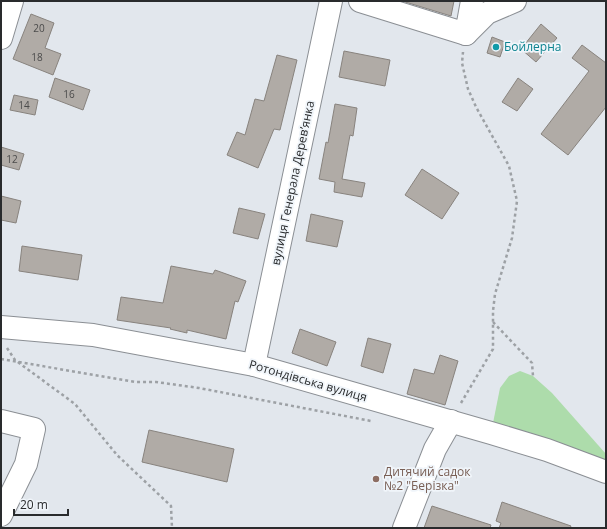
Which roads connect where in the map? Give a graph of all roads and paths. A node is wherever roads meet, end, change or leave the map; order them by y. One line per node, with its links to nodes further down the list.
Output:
1 (331, 1): 12 (street, вулиця Генерала Деревʼянка)
2 (360, 1): 6 (street)
3 (472, 1): 6 (street)
4 (515, 1): 6 (street)
5 (8, 2): 7 (street)
6 (466, 34): 8 (path)
7 (1, 38)
8 (493, 322): 13 (path); 16 (path)
9 (2, 335): 11 (path); 12 (street, Ротондівська вулиця)
10 (1, 358): 11 (path)
11 (15, 360): 15 (path); 19 (path)
12 (254, 365): 16 (street, Ротондівська вулиця)
13 (534, 376)
14 (1, 421): 18 (street)
15 (372, 421)
16 (451, 421): 17 (street, Ротондівська вулиця); 20 (street)
17 (606, 472)
18 (1, 515)
19 (172, 528)
20 (404, 528)

